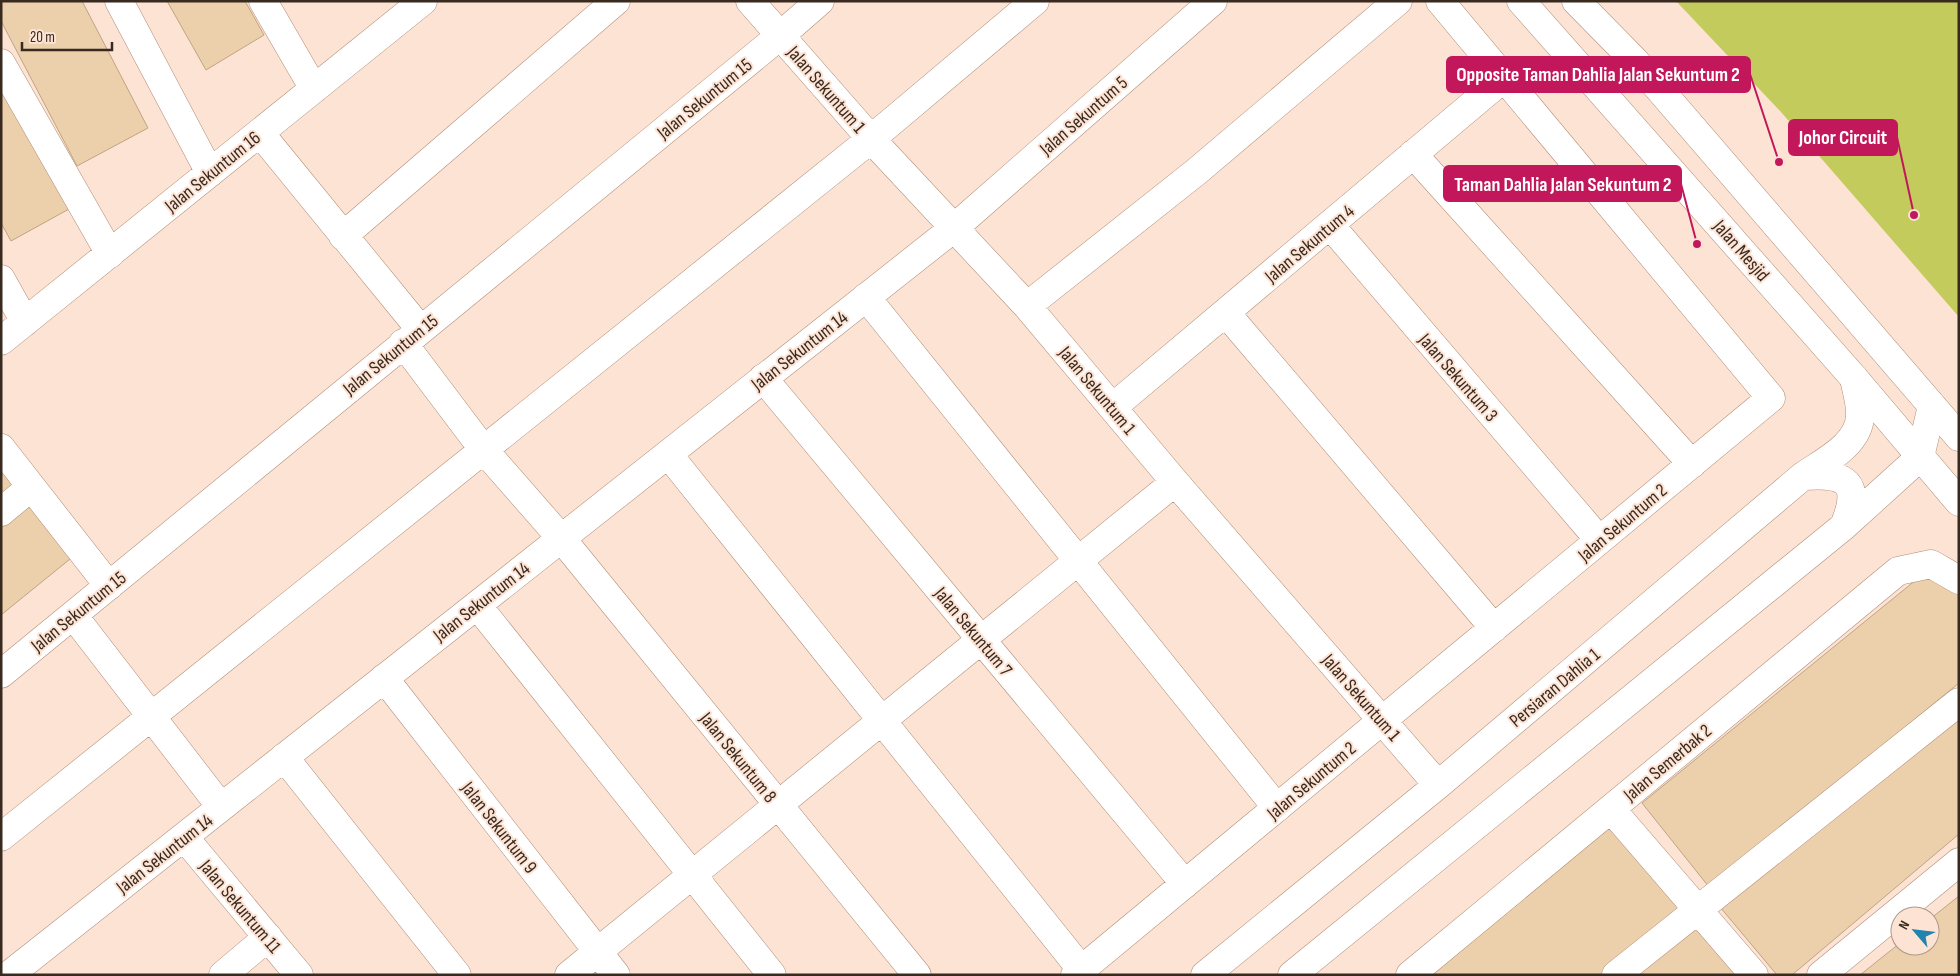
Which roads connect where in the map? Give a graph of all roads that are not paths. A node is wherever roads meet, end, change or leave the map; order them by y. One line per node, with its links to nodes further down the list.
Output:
1 (119, 1): 20 (street)
2 (263, 1): 16 (street)
3 (423, 1): 16 (street, Jalan Sekuntum 16)
4 (616, 1): 23 (street)
5 (750, 1): 13 (street, Jalan Sekuntum 1)
6 (820, 1): 13 (street, Jalan Sekuntum 15)
7 (1036, 1): 18 (street)
8 (1213, 1): 22 (street, Jalan Sekuntum 5)
9 (1398, 1): 27 (street)
10 (1440, 1): 15 (street, Jalan Sekuntum 2)
11 (1521, 1): 33 (street, Jalan Mesjid)
12 (1576, 1): 34 (street)
13 (781, 35): 18 (street, Jalan Sekuntum 1); 30 (street, Jalan Sekuntum 15)
14 (1, 63): 24 (street)
15 (1504, 78): 19 (street, Jalan Sekuntum 4); 41 (street, Jalan Sekuntum 2)
16 (314, 89): 17 (street, Jalan Sekuntum 16)
17 (260, 133): 20 (street, Jalan Sekuntum 16); 23 (street, Jalan Sekuntum 8)
18 (871, 139): 22 (street, Jalan Sekuntum 1); 38 (street)
19 (1413, 154): 21 (street, Jalan Sekuntum 4); 41 (street)
20 (210, 173): 24 (street, Jalan Sekuntum 16)
21 (1330, 225): 28 (street, Jalan Sekuntum 4); 48 (street, Jalan Sekuntum 3)
22 (954, 228): 26 (street, Jalan Sekuntum 14); 27 (street, Jalan Sekuntum 1)
23 (343, 236): 30 (street, Jalan Sekuntum 8)
24 (110, 254): 29 (street, Jalan Sekuntum 16)
25 (1, 279): 29 (street)
26 (866, 297): 32 (street, Jalan Sekuntum 14); 50 (street)
27 (1026, 306): 35 (street, Jalan Sekuntum 1)
28 (1226, 313): 35 (street, Jalan Sekuntum 4); 55 (street)
29 (25, 322): 31 (street, Jalan Sekuntum 16)
30 (412, 336): 38 (street, Jalan Sekuntum 8); 52 (street, Jalan Sekuntum 15)
31 (1, 341)
32 (763, 378): 39 (street, Jalan Sekuntum 14); 56 (street, Jalan Sekuntum 7)
33 (1854, 378): 40 (street, Jalan Mesjid); 42 (street, Persiaran Dahlia 1)
34 (1932, 406): 36 (street); 40 (street)
35 (1114, 407): 43 (street, Jalan Sekuntum 1)
36 (1959, 438)
37 (1, 448): 44 (street)
38 (483, 449): 49 (street, Jalan Sekuntum 8); 60 (street)
39 (668, 454): 49 (street, Jalan Sekuntum 14); 61 (street)
40 (1920, 457): 45 (street, Jalan Mesjid); 47 (street)
41 (1692, 464): 55 (street, Jalan Sekuntum 2)
42 (1803, 476): 47 (street); 64 (street, Persiaran Dahlia 1)
43 (1174, 482): 50 (street); 62 (street, Jalan Sekuntum 1)
44 (32, 487): 46 (street); 52 (street)
45 (1959, 502)
46 (1, 512)
47 (1844, 526): 87 (street)
48 (1589, 528)
49 (561, 538): 53 (street, Jalan Sekuntum 14); 65 (street, Jalan Sekuntum 8)
50 (1078, 560): 56 (street); 67 (street)
51 (1959, 580): 68 (street, Jalan Semerbak 2)
52 (109, 586): 54 (street, Jalan Sekuntum 15)
53 (477, 604): 58 (street, Jalan Sekuntum 14); 72 (street)
54 (73, 615): 57 (street, Jalan Sekuntum 15); 60 (street)
55 (1494, 628): 62 (street, Jalan Sekuntum 2)
56 (981, 640): 61 (street); 73 (street, Jalan Sekuntum 7)
57 (1, 674)
58 (384, 678): 63 (street, Jalan Sekuntum 14); 76 (street, Jalan Sekuntum 9)
59 (1959, 702): 74 (street)
60 (151, 716): 66 (street); 70 (street)
61 (882, 720): 65 (street); 77 (street)
62 (1382, 721): 64 (street, Jalan Sekuntum 1); 67 (street, Jalan Sekuntum 2)
63 (284, 758): 66 (street, Jalan Sekuntum 14); 81 (street)
64 (1438, 785): 86 (street, Persiaran Dahlia 1)
65 (778, 805): 72 (street); 85 (street, Jalan Sekuntum 8)
66 (220, 808): 69 (street, Jalan Sekuntum 14)
67 (1278, 808): 73 (street, Jalan Sekuntum 2)
68 (1611, 809): 74 (street); 88 (street, Jalan Semerbak 2)
69 (184, 836): 75 (street, Jalan Sekuntum 11); 78 (street, Jalan Sekuntum 14)
70 (1, 837)
71 (1959, 862): 91 (street)
72 (692, 875): 76 (street); 84 (street)
73 (1185, 884): 77 (street, Jalan Sekuntum 2)
74 (1698, 909): 89 (street); 90 (street)
75 (268, 937): 79 (street); 80 (street, Jalan Sekuntum 11)
76 (597, 951): 82 (street); 83 (street, Jalan Sekuntum 9)
77 (1078, 972)
78 (9, 975)
79 (223, 975)
80 (298, 975)
81 (458, 975)
82 (569, 975)
83 (616, 975)
84 (772, 975)
85 (917, 975)
86 (1205, 975)
87 (1292, 975)
88 (1410, 975)
89 (1616, 975)
90 (1754, 975)
91 (1821, 975)

